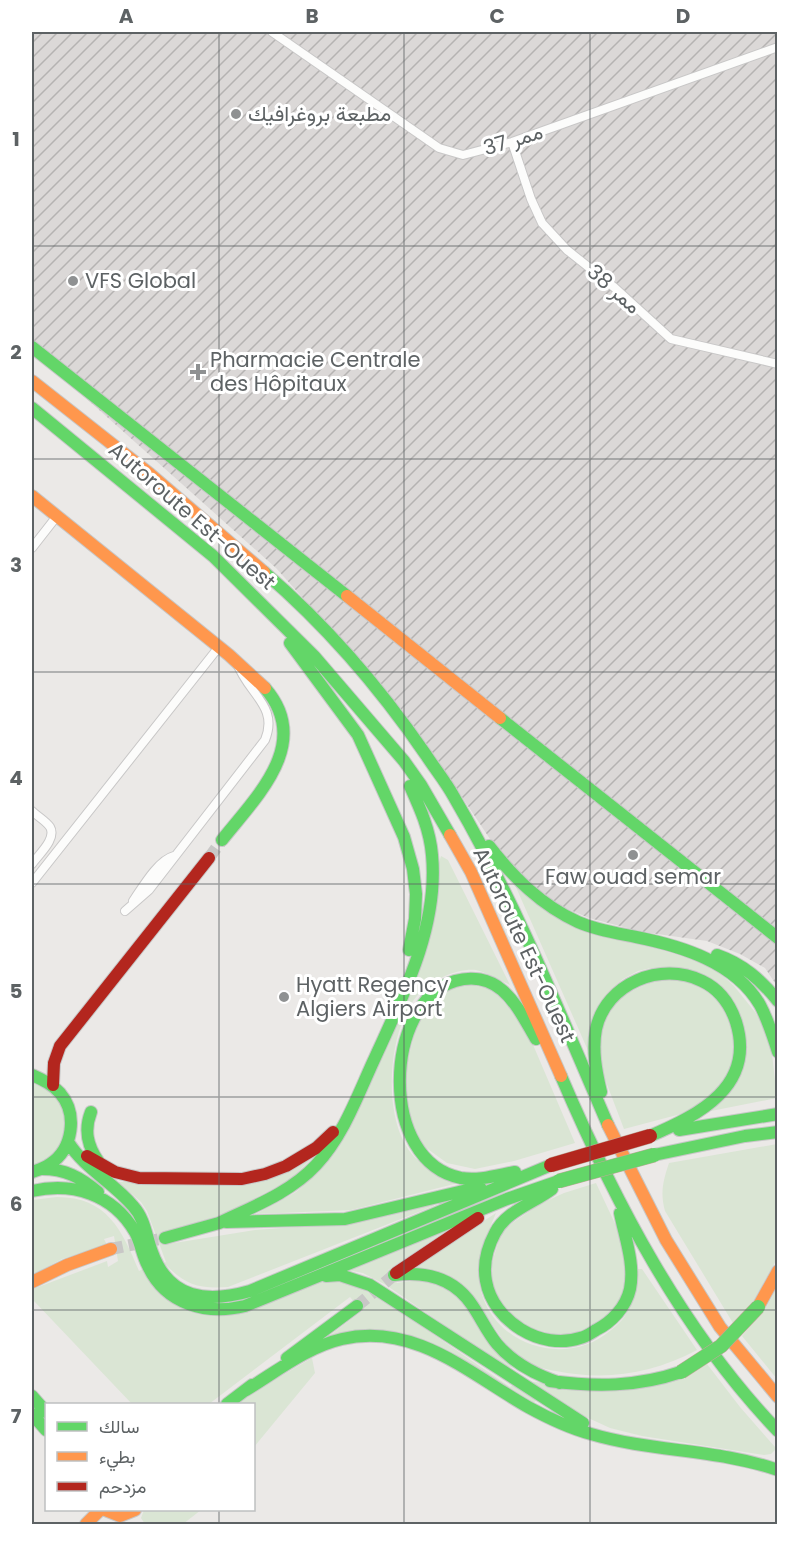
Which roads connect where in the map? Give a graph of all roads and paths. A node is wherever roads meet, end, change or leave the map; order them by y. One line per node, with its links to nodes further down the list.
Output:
1 (272, 32): 3 (street, ممر 37)
2 (777, 47): 3 (street, ممر 37)
3 (512, 142): 5 (street, ممر 38)
4 (32, 347): 22 (main road)
5 (777, 364)
6 (32, 381): 15 (main road, Autoroute Est-Ouest)
7 (32, 408): 11 (main road, Autoroute Est-Ouest)
8 (32, 496): 9 (main road)
9 (57, 516): 10 (street); 12 (main road)
10 (32, 548)
11 (262, 604): 14 (main road, Autoroute Est-Ouest); 25 (main road)
12 (219, 648): 13 (main road); 20 (street)
13 (236, 662): 17 (main road); 21 (street)
14 (362, 714): 25 (main road); 30 (main road, Autoroute Est-Ouest)
15 (453, 795): 23 (main road); 33 (main road, Autoroute Est-Ouest)
16 (32, 811): 19 (street)
17 (222, 840)
18 (209, 858): 28 (main road)
19 (32, 864)
20 (32, 883)
21 (125, 910)
22 (777, 938)
23 (670, 944): 24 (main road); 26 (main road)
24 (777, 1001)
25 (382, 1043): 29 (main road)
26 (777, 1052)
27 (32, 1075): 28 (main road)
28 (53, 1085): 36 (main road)
29 (354, 1103): 38 (main road); 46 (main road)
30 (573, 1104): 37 (main road); 44 (main road, Autoroute Est-Ouest)
31 (91, 1112): 38 (main road)
32 (777, 1114): 35 (main road)
33 (610, 1130): 35 (main road); 58 (main road, Autoroute Est-Ouest)
34 (777, 1132): 41 (main road, bridge)
35 (650, 1136): 37 (main road, bridge)
36 (69, 1139): 38 (main road); 39 (main road); 52 (main road)
37 (551, 1164): 40 (main road)
38 (104, 1168)
39 (37, 1171): 45 (main road)
40 (512, 1180): 46 (main road); 52 (main road)
41 (559, 1181): 43 (main road); 44 (main road)
42 (32, 1191): 45 (main road)
43 (507, 1199): 50 (main road); 55 (main road)
44 (618, 1201): 63 (main road, Autoroute Est-Ouest)
45 (115, 1210): 52 (main road)
46 (219, 1223): 47 (main road)
47 (165, 1238)
48 (111, 1249): 51 (main road)
49 (777, 1271): 55 (main road, bridge)
50 (317, 1277): 52 (main road); 54 (main road)
51 (32, 1282)
52 (252, 1297)
53 (357, 1306): 56 (main road)
54 (503, 1372): 55 (main road); 64 (main road)
55 (560, 1383)
56 (246, 1390): 59 (main road); 64 (main road)
57 (32, 1396): 60 (main road)
58 (777, 1397)
59 (228, 1403)
60 (45, 1411)
61 (32, 1414): 62 (main road)
62 (45, 1429)
63 (777, 1431)
64 (610, 1440): 65 (main road)
65 (777, 1470)
66 (98, 1511): 69 (main road)
67 (107, 1511): 68 (main road)
68 (133, 1511)
69 (86, 1524)

